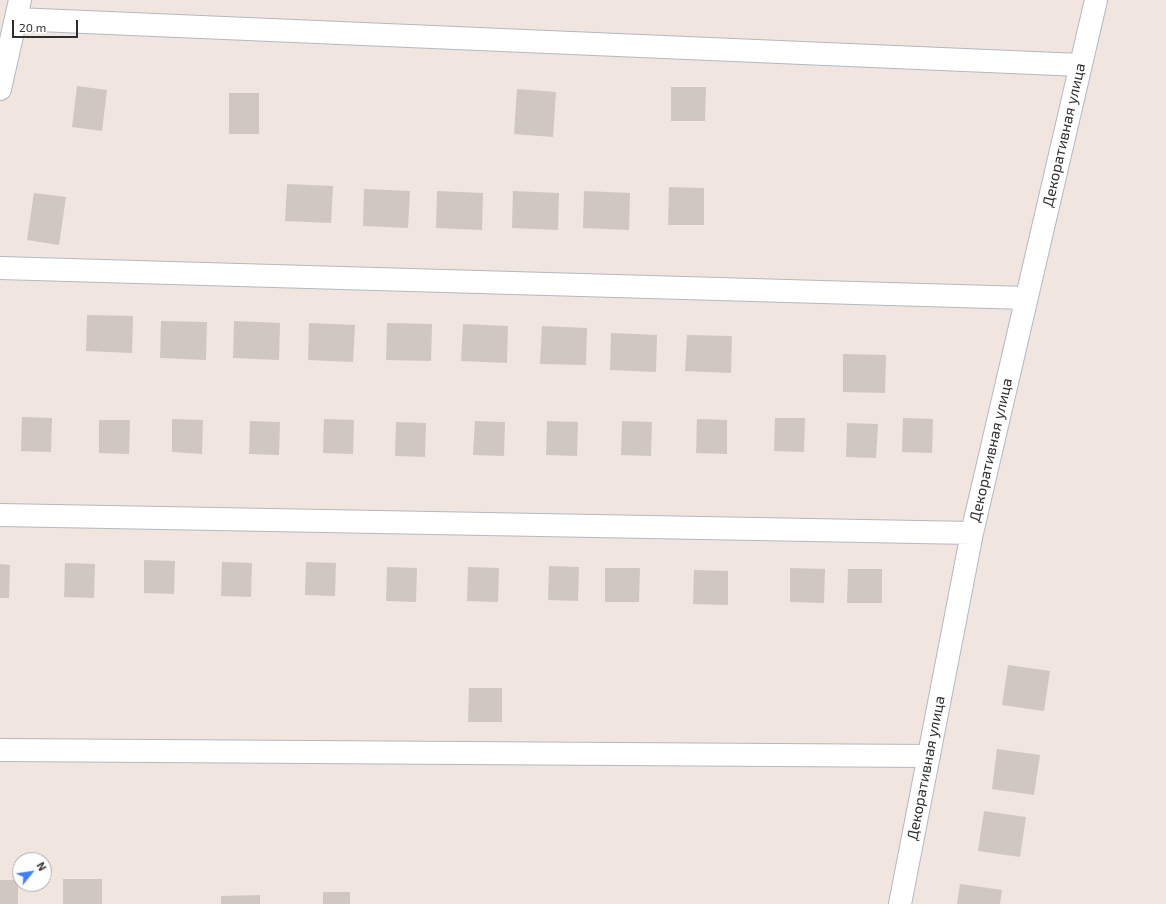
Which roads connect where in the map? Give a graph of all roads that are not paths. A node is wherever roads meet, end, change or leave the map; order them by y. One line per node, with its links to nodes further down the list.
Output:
1 (1096, 0): 3 (street, Декоративная улица)
2 (18, 9): 3 (street); 4 (street)
3 (1080, 65): 6 (street, Декоративная улица)
4 (0, 89)
5 (0, 268): 6 (street)
6 (1026, 298): 8 (street, Декоративная улица)
7 (0, 515): 8 (street)
8 (972, 533): 10 (street, Декоративная улица)
9 (0, 750): 10 (street)
10 (929, 756): 11 (street, Декоративная улица)
11 (900, 904)

